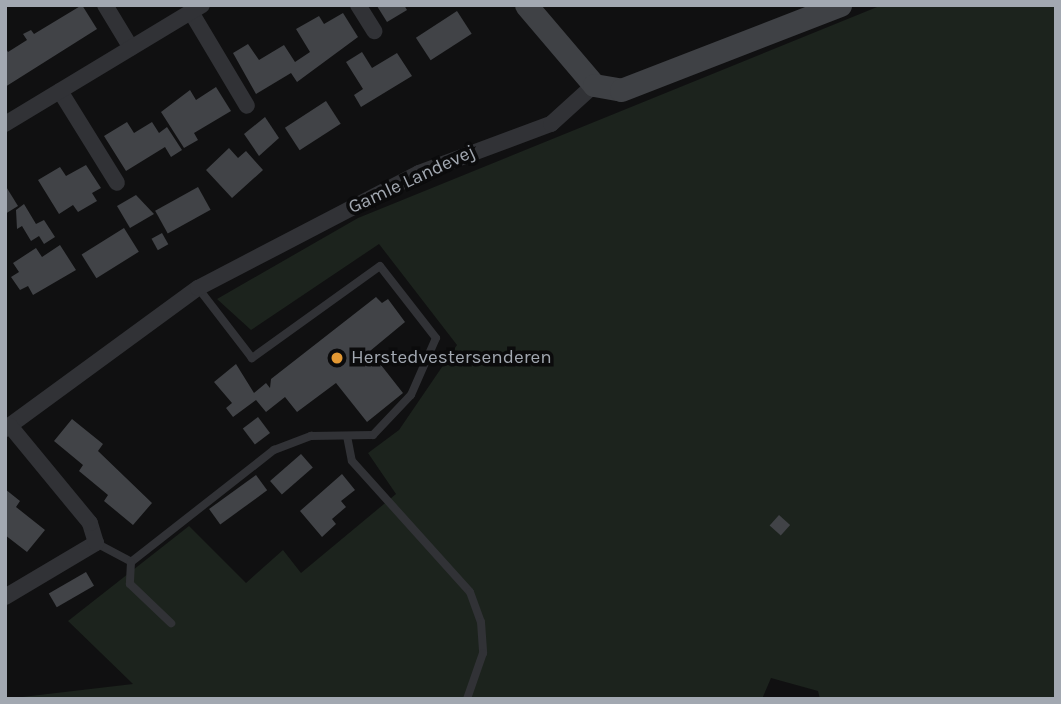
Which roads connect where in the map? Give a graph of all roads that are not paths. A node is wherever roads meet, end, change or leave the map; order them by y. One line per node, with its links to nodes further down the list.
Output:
1 (104, 5): 7 (street)
2 (358, 5): 6 (street)
3 (526, 5): 8 (street)
4 (840, 5): 8 (street)
5 (196, 9): 7 (street); 10 (street)
6 (374, 31)
7 (131, 48): 9 (street)
8 (594, 85): 13 (street, Gamle Landevej)
9 (60, 91): 11 (street); 12 (street)
10 (247, 106)
11 (6, 123)
12 (117, 183)
13 (198, 288): 14 (street, Gamle Landevej); 15 (lane)
14 (8, 428): 16 (street, Gamle Landevej)
15 (347, 436): 17 (lane); 20 (lane)
16 (96, 543): 17 (lane); 18 (street)
17 (131, 562): 19 (lane)
18 (5, 597)
19 (171, 623)
20 (467, 699)

